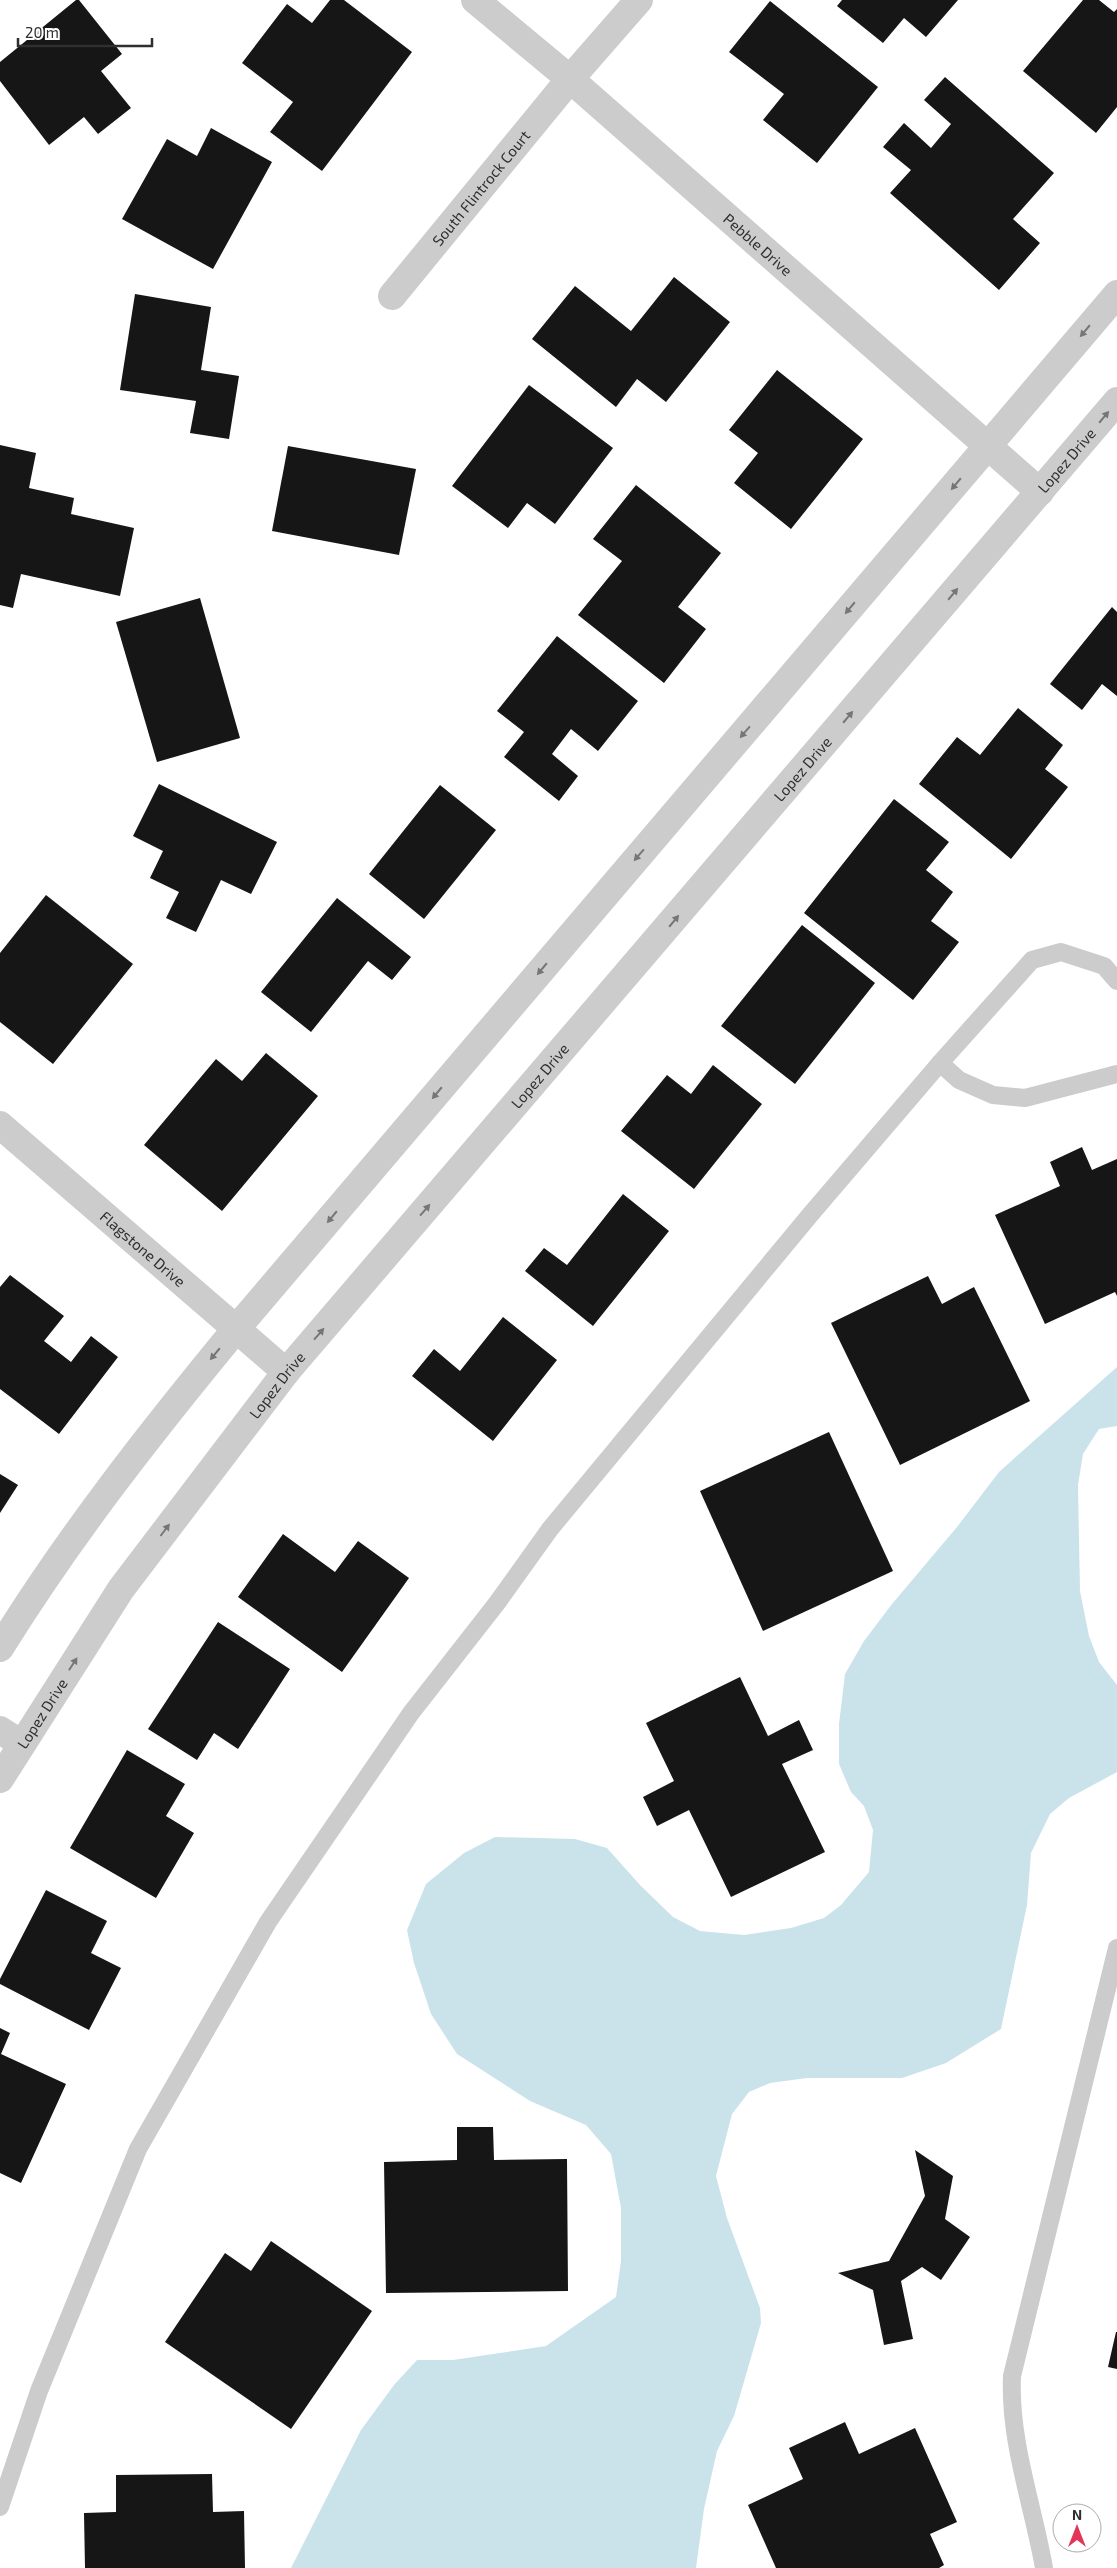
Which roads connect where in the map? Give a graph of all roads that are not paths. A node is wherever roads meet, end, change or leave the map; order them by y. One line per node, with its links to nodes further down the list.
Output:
1 (475, 0): 3 (street, Pebble Drive)
2 (639, 0): 3 (street, South Flintrock Court)
3 (570, 79): 5 (street, South Flintrock Court); 7 (street, Pebble Drive)
4 (1117, 294): 7 (street, one-way to 7)
5 (392, 296)
6 (1117, 401): 8 (street, Lopez Drive, one-way to 6)
7 (987, 447): 8 (street, Pebble Drive); 13 (street, one-way to 13)
8 (1040, 492): 14 (street, Lopez Drive, one-way to 8)
9 (1117, 981): 10 (lane)
10 (940, 1063): 11 (lane); 19 (lane)
11 (1117, 1074)
12 (0, 1125): 13 (street, Flagstone Drive)
13 (236, 1329): 14 (street, Flagstone Drive); 15 (street, one-way to 15)
14 (286, 1372): 16 (street, Lopez Drive, one-way to 14)
15 (0, 1648)
16 (11, 1737): 17 (street, Lopez Drive)
17 (0, 1779)
18 (1116, 1948): 20 (lane)
19 (0, 2507)
20 (1044, 2568)

